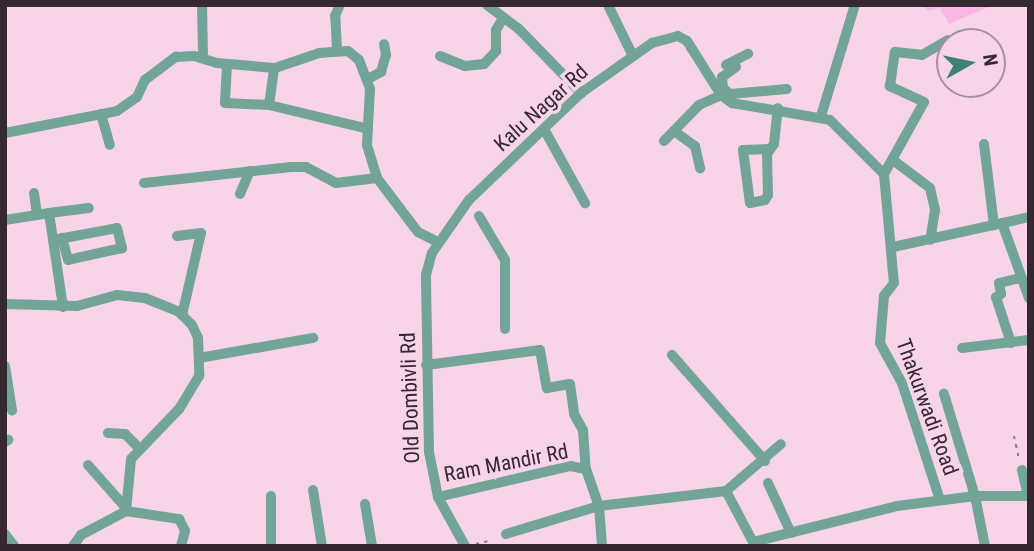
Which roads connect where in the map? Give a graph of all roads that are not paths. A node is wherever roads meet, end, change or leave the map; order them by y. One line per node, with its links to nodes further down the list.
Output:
1 (202, 5): 13 (street)
2 (340, 5): 9 (street)
3 (487, 5): 6 (street)
4 (608, 5): 12 (street)
5 (855, 5): 27 (street)
6 (503, 18): 11 (street); 21 (street)
7 (384, 44): 17 (street)
8 (936, 47): 36 (street)
9 (337, 49): 16 (street); 17 (street)
10 (748, 54): 18 (street)
11 (440, 56)
12 (633, 56): 18 (street, Kalu Nagar Rd); 21 (street, Kalu Nagar Rd)
13 (203, 58): 14 (street); 26 (street)
14 (227, 64): 16 (street); 24 (street)
15 (736, 67): 20 (street)
16 (274, 68): 24 (street)
17 (368, 79): 28 (street)
18 (710, 80): 22 (street, Kalu Nagar Rd)
19 (787, 89): 20 (street)
20 (756, 90): 23 (street)
21 (582, 93): 29 (street, Kalu Nagar Rd)
22 (721, 95): 23 (street); 30 (street)
23 (756, 104): 25 (street)
24 (269, 105): 28 (street)
25 (778, 108): 27 (street); 35 (street)
26 (100, 114): 31 (street); 34 (street)
27 (821, 116): 39 (street)
28 (368, 129): 40 (street)
29 (544, 129): 44 (street, Kalu Nagar Rd); 45 (street)
30 (674, 131): 32 (street); 37 (street)
31 (5, 133)
32 (664, 141)
33 (984, 144): 51 (street)
34 (110, 145)
35 (770, 149): 35 (street)
36 (893, 160): 39 (street); 54 (street)
37 (700, 168)
38 (250, 170): 40 (street); 41 (street); 43 (street)
39 (884, 174): 56 (street)
40 (377, 178): 55 (street)
41 (144, 183)
42 (34, 193): 48 (street)
43 (240, 194)
44 (467, 203): 55 (street, Kalu Nagar Rd); 62 (street)
45 (585, 203)
46 (89, 208): 47 (street)
47 (49, 213): 48 (street); 53 (street)
48 (37, 215): 50 (street)
49 (1029, 217): 51 (street)
50 (5, 220)
51 (998, 224): 54 (street); 58 (street)
52 (177, 236): 61 (street)
53 (58, 239): 53 (street); 60 (street)
54 (930, 240): 56 (street)
55 (438, 242): 69 (street, Old Dombivli Rd)
56 (893, 247): 87 (street, Thakurwadi Road)
57 (1017, 279): 65 (street)
58 (1028, 295)
59 (5, 304): 60 (street)
60 (63, 307): 61 (street)
61 (182, 315): 68 (street)
62 (505, 329)
63 (313, 338): 68 (street)
64 (1029, 340): 65 (street)
65 (1011, 343): 66 (street)
66 (962, 348)
67 (672, 355): 76 (street)
68 (199, 358): 75 (street)
69 (426, 365): 78 (street); 86 (street, Old Dombivli Rd)
70 (5, 366): 72 (street)
71 (944, 394): 84 (street)
72 (12, 411)
73 (108, 433): 75 (street)
74 (781, 444): 76 (street)
75 (140, 449): 90 (street)
76 (765, 461): 82 (street)
77 (88, 465): 90 (street)
78 (586, 469): 86 (street, Ram Mandir Rd); 89 (street, Ram Mandir Rd)
79 (1022, 470): 85 (street)
80 (768, 482): 91 (street)
81 (313, 490): 98 (street)
82 (726, 491): 89 (street); 91 (street)
83 (271, 496): 97 (street)
84 (975, 496): 85 (street); 87 (street); 102 (street)
85 (1029, 496)
86 (438, 497): 100 (street, Old Dombivli Rd)
87 (940, 500): 91 (street)
88 (365, 505): 99 (street)
89 (599, 506): 93 (street); 101 (street, Ram Mandir Rd)
90 (126, 510): 95 (street); 96 (street)
91 (791, 533)
92 (5, 534): 94 (street)
93 (506, 534)
94 (14, 546)
95 (73, 546)
96 (181, 546)
97 (271, 546)
98 (322, 546)
99 (372, 546)
100 (465, 546)
101 (602, 546)
102 (985, 546)

